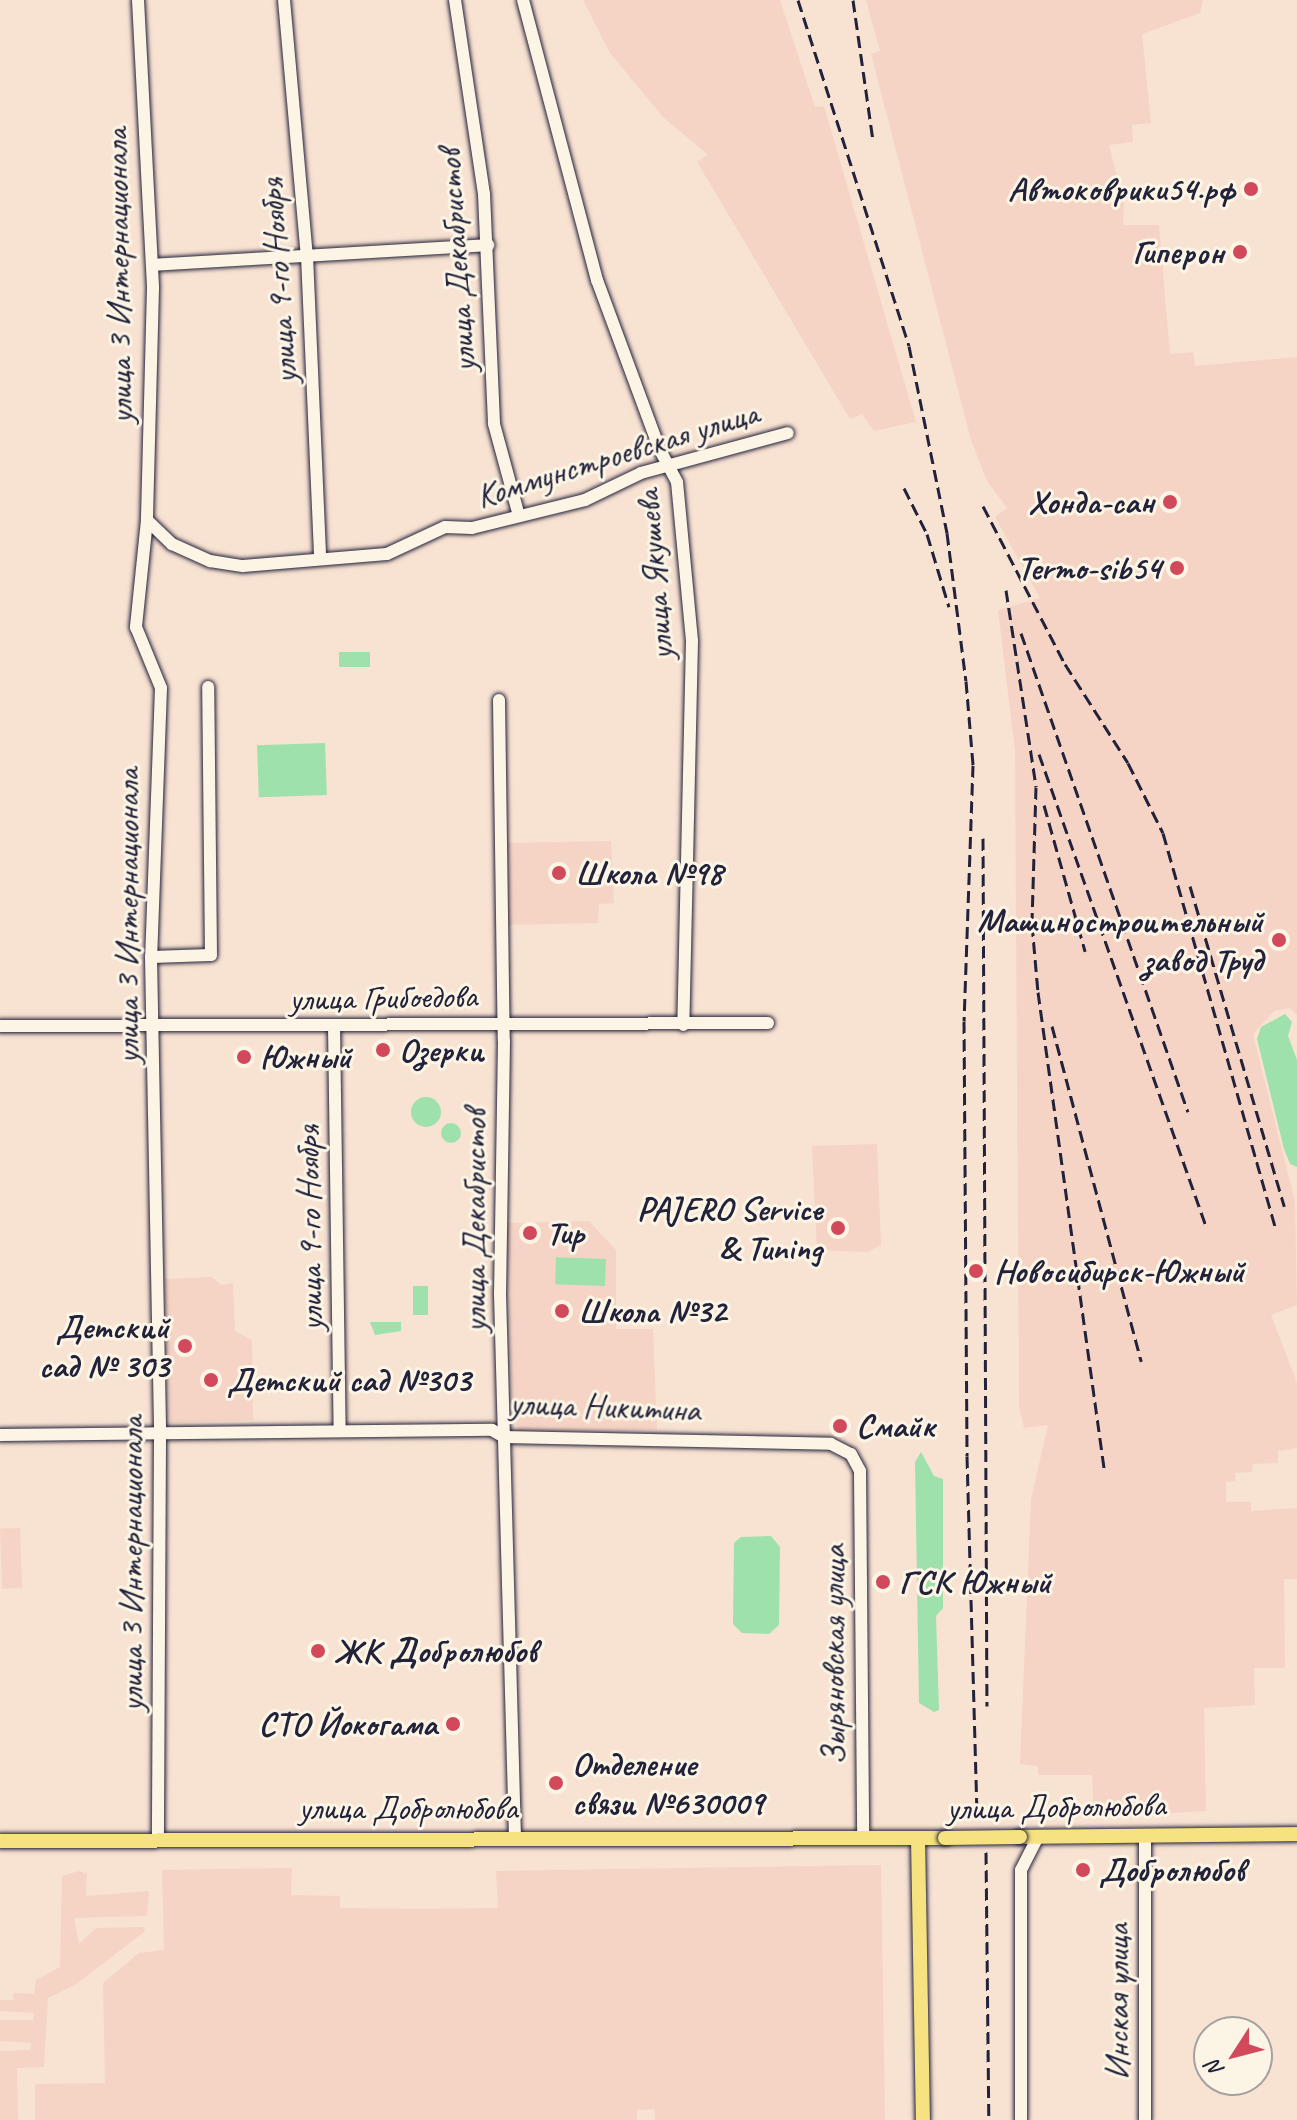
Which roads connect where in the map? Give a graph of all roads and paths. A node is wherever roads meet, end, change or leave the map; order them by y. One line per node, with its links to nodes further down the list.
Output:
1 (138, 0): 7 (street, улица 3 Интернационала)
2 (284, 0): 6 (street, улица 9-го Ноября)
3 (455, 0): 5 (street, улица Декабристов)
4 (523, 0): 9 (street, улица Якушева)
5 (488, 245): 6 (street); 10 (street, улица Декабристов)
6 (307, 256): 7 (street); 12 (street, улица 9-го Ноября)
7 (152, 265): 11 (street, улица 3 Интернационала)
8 (788, 433): 9 (street, Коммунстроевская улица)
9 (671, 466): 10 (street, Коммунстроевская улица); 19 (street, улица Якушева)
10 (519, 516): 12 (street, Коммунстроевская улица)
11 (147, 520): 12 (street, Коммунстроевская улица); 15 (street, улица 3 Интернационала)
12 (320, 558)
13 (208, 687): 15 (street)
14 (499, 700): 17 (street, улица Декабристов)
15 (151, 957): 21 (street, улица 3 Интернационала)
16 (768, 1023): 19 (street, улица Грибоедова)
17 (504, 1024): 18 (street, улица Грибоедова); 19 (street, улица Грибоедова); 25 (street, улица Декабристов)
18 (334, 1025): 21 (street, улица Грибоедова); 22 (street, улица 9-го Ноября)
19 (683, 1025)
20 (0, 1026): 21 (street, улица Грибоедова)
21 (153, 1029): 24 (street, улица 3 Интернационала)
22 (340, 1430): 24 (street, улица Никитина); 25 (street, улица Никитина)
23 (0, 1435): 24 (street, улица Никитина)
24 (160, 1437): 33 (street, улица 3 Интернационала)
25 (504, 1437): 26 (street, улица Никитина); 30 (street, улица Декабристов)
26 (860, 1471): 31 (street, Зыряновская улица)
27 (1297, 1834): 28 (main road, улица Добролюбова)
28 (1145, 1836): 29 (main road, улица Добролюбова); 37 (street, Инская улица)
29 (1038, 1837): 32 (main road, улица Добролюбова, bridge); 36 (street)
30 (515, 1838): 31 (main road, улица Добролюбова); 33 (main road, улица Добролюбова)
31 (863, 1838): 32 (main road, улица Добролюбова)
32 (918, 1838): 35 (main road)
33 (158, 1839): 34 (main road, улица Добролюбова)
34 (0, 1841)
35 (923, 2120)
36 (1021, 2120)
37 (1145, 2120)

